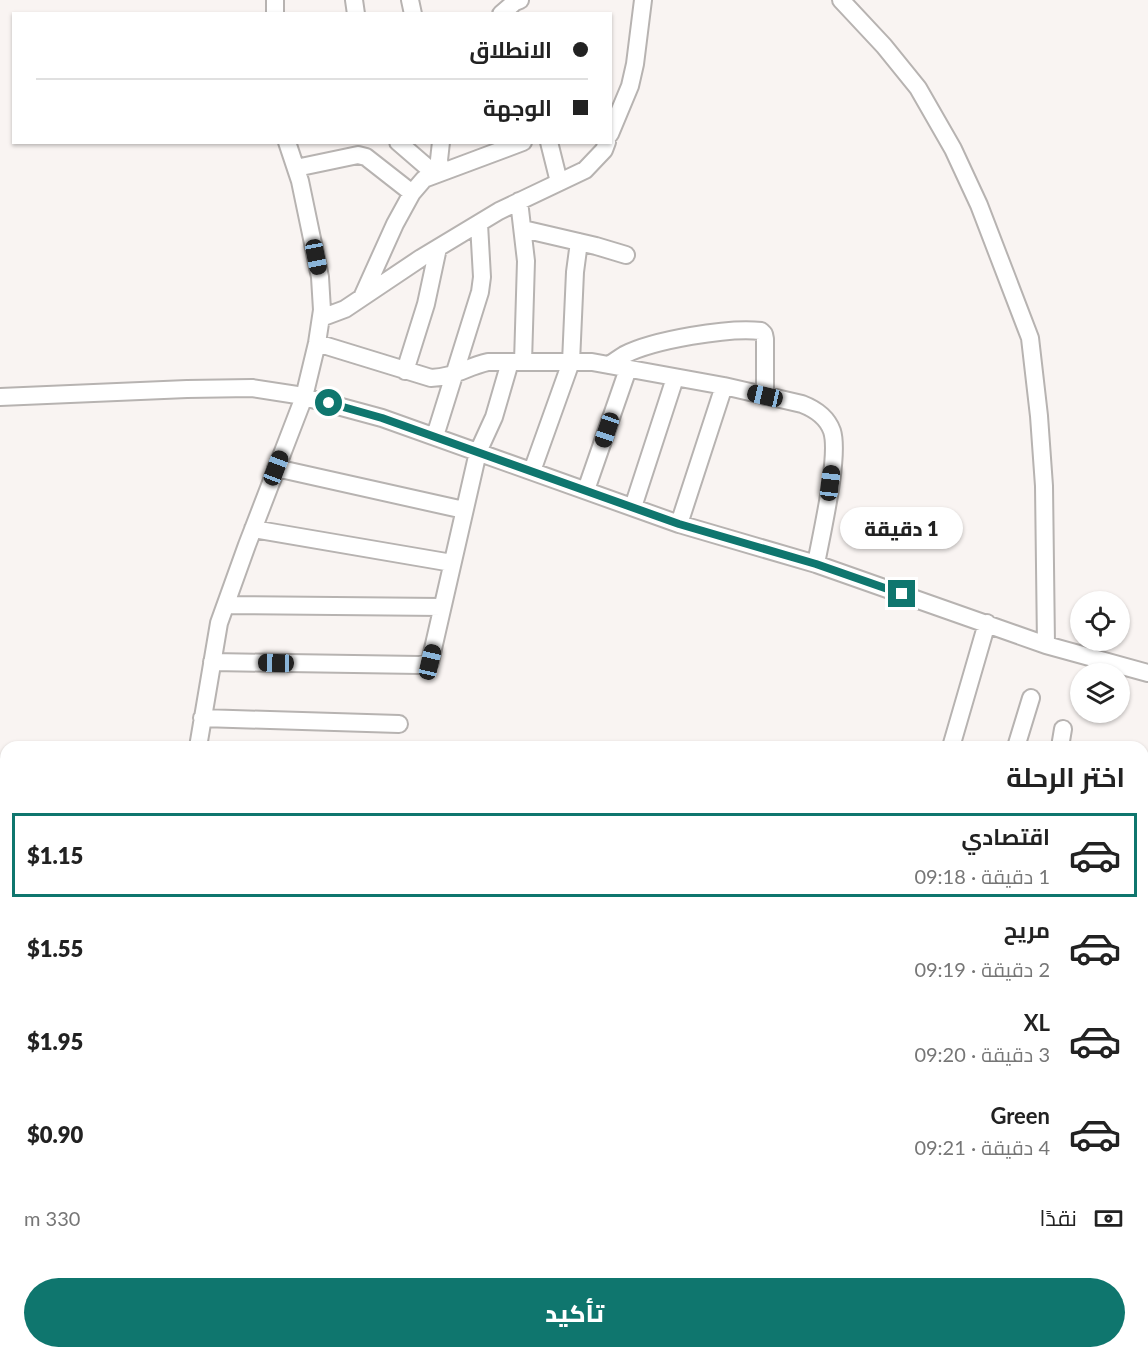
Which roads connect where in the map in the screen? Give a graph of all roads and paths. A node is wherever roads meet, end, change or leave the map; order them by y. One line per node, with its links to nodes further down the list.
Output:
1 (643, 0): 3 (street)
2 (841, 0): 48 (street)
3 (612, 129)
4 (288, 144): 10 (street)
5 (401, 144): 11 (street)
6 (441, 144): 11 (street)
7 (518, 144): 11 (street)
8 (550, 144): 12 (street)
9 (606, 144): 12 (street)
10 (296, 168): 13 (street); 21 (street)
11 (438, 173): 13 (street)
12 (559, 182): 14 (street)
13 (412, 193): 20 (street)
14 (519, 201): 15 (street); 16 (street)
15 (478, 224): 18 (street); 28 (street)
16 (523, 229): 17 (street); 23 (street)
17 (579, 242): 19 (street); 24 (street)
18 (438, 248): 20 (street); 27 (street)
19 (626, 255)
20 (362, 296): 21 (street)
21 (321, 318): 22 (street)
22 (317, 343): 27 (street); 33 (street)
23 (516, 362): 24 (street); 28 (street); 35 (street)
24 (571, 362): 25 (street); 37 (street)
25 (609, 365): 26 (street); 31 (street)
26 (628, 369): 29 (street); 38 (street)
27 (405, 371): 28 (street)
28 (453, 375): 34 (street)
29 (675, 378): 30 (street); 39 (street)
30 (724, 386): 31 (street); 41 (street)
31 (765, 396): 44 (street)
32 (0, 397): 33 (street)
33 (304, 397): 34 (street); 36 (street)
34 (435, 436): 35 (street)
35 (478, 452): 37 (street); 40 (street)
36 (276, 468): 40 (street); 42 (street)
37 (532, 471): 38 (street)
38 (586, 490): 39 (street)
39 (633, 507): 41 (street)
40 (464, 510): 43 (street)
41 (679, 524): 44 (street)
42 (253, 529): 43 (street); 45 (street)
43 (452, 563): 46 (street)
44 (816, 564): 47 (street)
45 (226, 605): 46 (street); 49 (street)
46 (442, 607): 49 (street)
47 (987, 623): 48 (street); 56 (street)
48 (1046, 645): 50 (street)
49 (212, 662): 52 (street)
50 (1148, 673)
51 (1031, 698): 57 (street)
52 (202, 718): 53 (street); 55 (street)
53 (399, 724)
54 (1063, 729): 58 (street)
55 (199, 741)
56 (953, 741)
57 (1018, 741)
58 (1061, 741)

